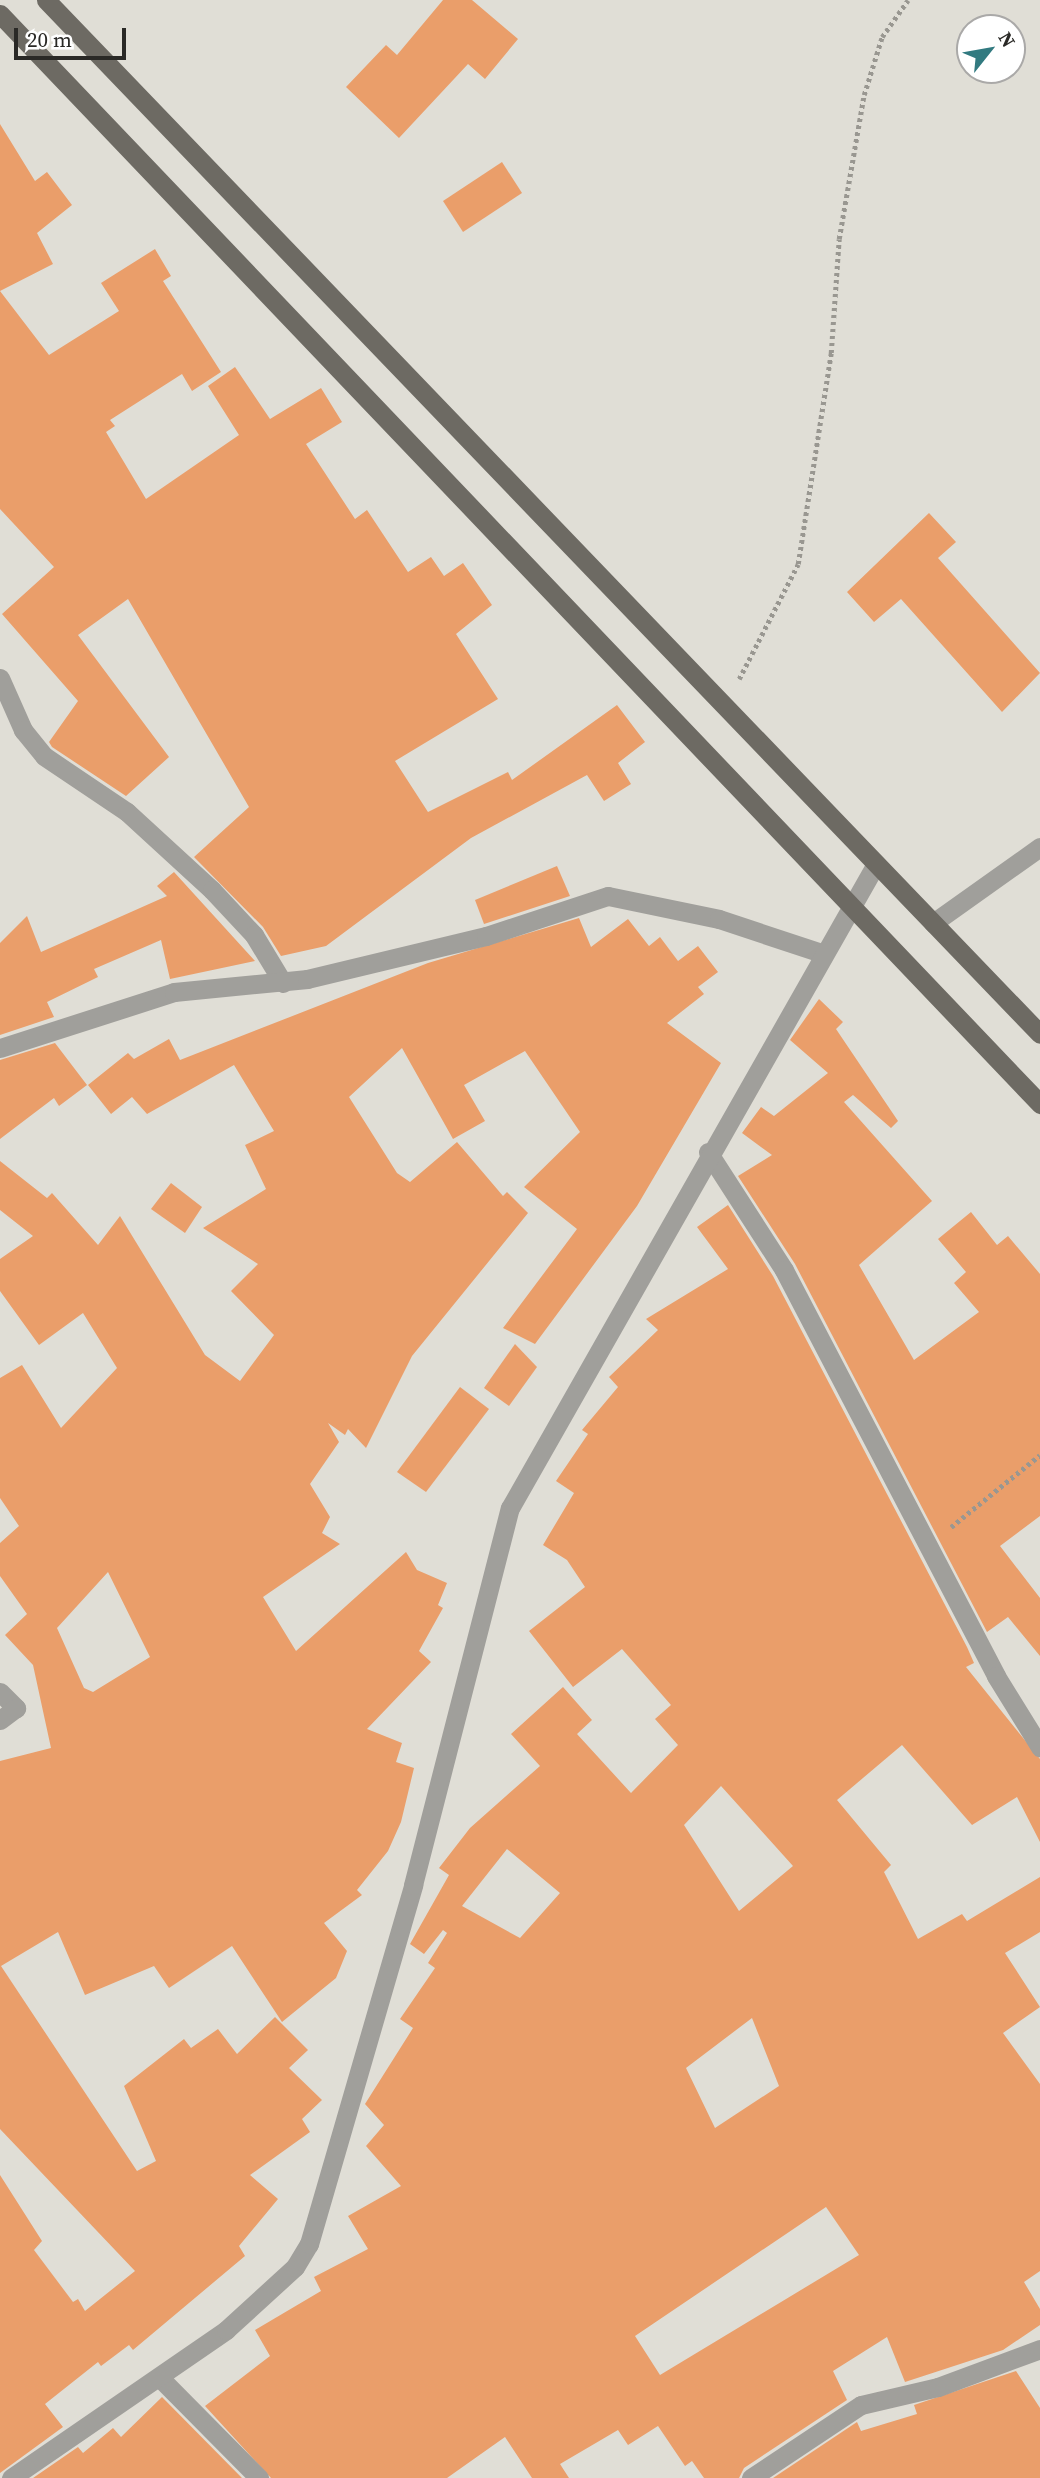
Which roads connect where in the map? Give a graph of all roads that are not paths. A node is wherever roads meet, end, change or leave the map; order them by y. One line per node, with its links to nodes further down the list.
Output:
1 (46, 0): 5 (main road)
2 (0, 14): 6 (main road)
3 (0, 678): 9 (street)
4 (1040, 847): 7 (street)
5 (876, 864): 6 (street); 7 (main road)
6 (850, 907): 8 (street); 12 (main road)
7 (933, 923): 10 (main road)
8 (821, 953): 9 (street); 13 (street)
9 (283, 983): 11 (street)
10 (1040, 1034)
11 (0, 1048)
12 (1040, 1104)
13 (708, 1152): 16 (street); 18 (street)
14 (0, 1692): 15 (street)
15 (0, 1720)
16 (1040, 1747)
17 (1040, 2348): 21 (street)
18 (160, 2378): 19 (street); 20 (street)
19 (11, 2478)
20 (259, 2478)
21 (751, 2478)

